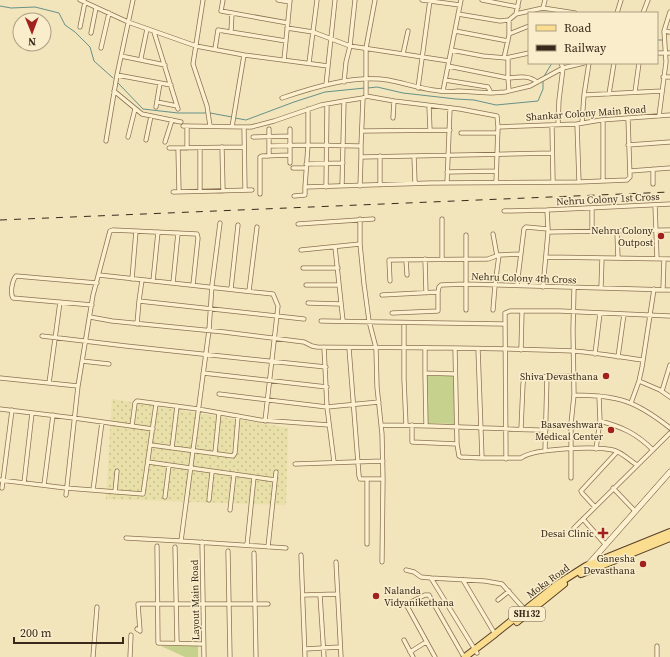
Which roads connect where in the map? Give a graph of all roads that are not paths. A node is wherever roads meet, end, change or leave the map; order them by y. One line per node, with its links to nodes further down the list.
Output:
1 (80, 0): 19 (street)
2 (133, 0): 34 (street)
3 (203, 0): 52 (street)
4 (223, 0): 29 (street)
5 (278, 0): 17 (street)
6 (317, 0): 45 (street)
7 (335, 0): 49 (street)
8 (355, 0): 53 (street)
9 (375, 0): 55 (street)
10 (422, 0): 18 (street)
11 (461, 0): 20 (street)
12 (482, 0): 21 (street)
13 (519, 0): 21 (street)
14 (545, 0): 23 (street)
15 (621, 0): 25 (street)
16 (648, 0): 26 (street)
17 (290, 1): 35 (street)
18 (430, 1): 20 (street); 63 (street)
19 (85, 2): 22 (street); 37 (street)
20 (460, 5): 30 (street)
21 (518, 7): 31 (street)
22 (96, 8): 28 (street); 47 (street)
23 (543, 8): 24 (street); 31 (street)
24 (569, 12)
25 (617, 12)
26 (643, 12)
27 (670, 12): 33 (street)
28 (109, 13): 34 (street); 54 (street)
29 (232, 13): 35 (street); 44 (street)
30 (458, 14): 32 (street); 41 (street)
31 (516, 14): 32 (street)
32 (509, 20): 48 (street)
33 (669, 21): 42 (street)
34 (128, 22): 39 (street); 62 (street)
35 (288, 23): 38 (street)
36 (528, 26): 48 (street)
37 (80, 27)
38 (287, 28): 45 (street); 50 (street)
39 (147, 29): 43 (street); 65 (street)
40 (408, 31): 60 (street)
41 (455, 31): 51 (street); 57 (street)
42 (664, 31): 46 (street); 59 (street)
43 (154, 32): 52 (street); 74 (street)
44 (231, 32): 50 (street); 56 (street)
45 (313, 32): 49 (street); 68 (street)
46 (670, 32)
47 (91, 33)
48 (509, 34): 51 (street)
49 (331, 39): 53 (street); 75 (street)
50 (286, 40): 66 (street)
51 (508, 41): 64 (street)
52 (196, 46): 56 (street); 122 (street)
53 (350, 46): 55 (street); 85 (street)
54 (101, 48)
55 (366, 48): 60 (street); 82 (street)
56 (215, 50): 61 (street)
57 (451, 50): 64 (street); 67 (street)
58 (528, 53): 64 (street)
59 (668, 53): 79 (street)
60 (403, 54): 63 (street)
61 (244, 55): 66 (street); 118 (street)
62 (121, 56): 65 (street); 78 (street)
63 (422, 57): 67 (street); 89 (street)
64 (506, 58): 81 (street)
65 (142, 60): 74 (street)
66 (284, 60): 68 (street)
67 (449, 61): 76 (street)
68 (309, 63): 75 (street)
69 (561, 64): 77 (street)
70 (580, 64): 77 (street)
71 (589, 64): 97 (street)
72 (614, 64): 96 (street)
73 (639, 64): 94 (street)
74 (164, 65): 87 (street)
75 (328, 66): 88 (street)
76 (448, 66): 81 (street); 83 (street)
77 (563, 68): 84 (street); 119 (street)
78 (117, 75): 86 (street); 91 (street)
79 (663, 77): 80 (street); 93 (street)
80 (670, 77)
81 (508, 78): 84 (street); 92 (street)
82 (366, 80): 85 (street); 89 (street); 98 (street)
83 (445, 80): 90 (street); 95 (street)
84 (538, 81): 92 (street)
85 (344, 82): 88 (street)
86 (160, 83): 87 (street); 102 (street)
87 (170, 85): 102 (street)
88 (326, 85): 99 (street)
89 (418, 88): 90 (street)
90 (443, 90): 95 (street)
91 (114, 91): 106 (street); 137 (street)
92 (509, 91): 95 (street)
93 (662, 91): 94 (street); 111 (street)
94 (635, 92): 96 (street)
95 (491, 93)
96 (609, 94): 97 (street)
97 (584, 95): 117 (street)
98 (364, 97): 100 (street); 101 (street); 129 (street)
99 (282, 98)
100 (344, 101): 103 (street); 145 (street)
101 (394, 101): 104 (street); 112 (street)
102 (157, 102): 105 (street)
103 (327, 104): 108 (street); 144 (street)
104 (429, 106): 107 (street); 127 (street)
105 (156, 107)
106 (135, 109): 110 (street); 134 (street)
107 (450, 109): 124 (street); 128 (street)
108 (308, 110): 123 (street); 141 (street)
109 (670, 115): 111 (street, Shankar Colony Main Road)
110 (151, 116): 114 (street); 136 (street)
111 (659, 116): 113 (street, Shankar Colony Main Road)
112 (393, 118)
113 (628, 118): 115 (street, Shankar Colony Main Road); 142 (street)
114 (172, 120): 116 (street); 138 (street)
115 (602, 120): 117 (street, Shankar Colony Main Road); 171 (street)
116 (181, 122)
117 (582, 123): 120 (street, Shankar Colony Main Road)
118 (232, 124): 122 (street); 123 (street)
119 (558, 124): 120 (street, Shankar Colony Main Road); 121 (street, Shankar Colony Main Road)
120 (576, 124): 173 (street)
121 (552, 125): 124 (street, Shankar Colony Main Road); 153 (street)
122 (210, 126): 151 (street)
123 (244, 127): 148 (street)
124 (498, 127): 131 (street)
125 (268, 129): 132 (street)
126 (290, 129): 133 (street)
127 (430, 130): 128 (street); 129 (street)
128 (450, 130): 154 (street)
129 (363, 132): 146 (street)
130 (461, 133): 131 (street)
131 (498, 133): 155 (street)
132 (269, 136): 133 (street); 135 (street); 143 (street)
133 (290, 136): 140 (street)
134 (128, 137)
135 (254, 137)
136 (146, 140)
137 (106, 141)
138 (165, 142)
139 (670, 142): 142 (street)
140 (290, 145): 141 (street); 143 (street); 157 (street)
141 (308, 145): 144 (street); 164 (street)
142 (628, 145): 169 (street)
143 (269, 146): 156 (street)
144 (326, 146): 145 (street); 162 (street)
145 (343, 146): 146 (street); 163 (street)
146 (361, 146): 160 (street)
147 (222, 147): 148 (street); 152 (street); 186 (street)
148 (244, 147): 183 (street)
149 (169, 148): 150 (street)
150 (178, 148): 151 (street); 188 (street)
151 (187, 148): 152 (street)
152 (200, 148): 185 (street)
153 (552, 153): 155 (street); 172 (street)
154 (448, 154): 155 (street); 159 (street); 170 (street)
155 (496, 154): 168 (street)
156 (269, 156): 157 (street); 189 (street)
157 (290, 156): 161 (street)
158 (380, 156): 159 (street); 160 (street); 178 (street)
159 (414, 156): 174 (street)
160 (362, 157): 180 (street)
161 (290, 163)
162 (326, 163): 163 (street); 164 (street); 182 (street)
163 (343, 163): 179 (street)
164 (306, 166): 165 (street); 181 (street)
165 (293, 168)
166 (670, 168): 167 (street)
167 (653, 169): 169 (street); 177 (street)
168 (496, 171): 170 (street); 176 (street)
169 (630, 171): 171 (street)
170 (448, 172): 175 (street)
171 (604, 181): 173 (street)
172 (553, 182): 173 (street); 176 (street)
173 (579, 182)
174 (415, 183): 175 (street); 178 (street)
175 (447, 183): 176 (street)
176 (496, 183)
177 (653, 184)
178 (380, 185): 180 (street)
179 (342, 186): 180 (street); 182 (street)
180 (360, 186)
181 (306, 187): 182 (street); 190 (street)
182 (326, 187)
183 (245, 190): 184 (street); 186 (street)
184 (252, 190)
185 (200, 191): 186 (street); 188 (street)
186 (223, 191)
187 (173, 192): 188 (street)
188 (179, 192)
189 (260, 194)
190 (294, 196)
191 (670, 204): 192 (street, Nehru Colony 1st Cross)
192 (655, 205): 193 (street, Nehru Colony 1st Cross); 206 (street)
193 (592, 208): 194 (street, Nehru Colony 1st Cross); 208 (street)
194 (546, 210): 195 (street, Nehru Colony 1st Cross); 205 (street)
195 (504, 211)
196 (442, 218): 222 (street)
197 (360, 219): 198 (street); 200 (street); 213 (street)
198 (373, 219)
199 (220, 223): 244 (street)
200 (298, 224)
201 (238, 225): 248 (street)
202 (257, 227): 252 (street)
203 (670, 230): 206 (street)
204 (136, 231): 207 (street); 231 (street); 232 (street)
205 (548, 231): 208 (street); 216 (street); 218 (street)
206 (656, 231): 209 (street); 224 (street)
207 (158, 232): 210 (street); 234 (street)
208 (592, 232): 209 (street)
209 (617, 232): 220 (street)
210 (178, 233): 237 (street); 239 (street)
211 (493, 234): 217 (street)
212 (466, 235): 223 (street)
213 (360, 244): 214 (street); 276 (street)
214 (335, 246): 215 (street); 229 (street)
215 (301, 250)
216 (521, 254): 217 (street); 243 (street)
217 (498, 255): 223 (street); 242 (street)
218 (546, 257): 219 (street); 245 (street)
219 (602, 258): 220 (street); 247 (street)
220 (618, 258): 224 (street)
221 (425, 259): 222 (street); 227 (street); 254 (street)
222 (442, 259): 223 (street)
223 (465, 259): 238 (street)
224 (657, 259): 225 (street)
225 (664, 259): 226 (street); 249 (street)
226 (670, 259)
227 (406, 260): 230 (street); 235 (street)
228 (303, 268): 229 (street)
229 (338, 268): 241 (street)
230 (407, 275)
231 (98, 276): 232 (street); 236 (street)
232 (132, 279): 233 (street)
233 (142, 280): 234 (street); 256 (street)
234 (153, 281): 237 (street)
235 (390, 281)
236 (97, 283): 257 (street); 260 (street)
237 (173, 283): 239 (street)
238 (465, 284): 242 (street, Nehru Colony 4th Cross); 253 (street, Nehru Colony 4th Cross); 262 (street)
239 (193, 285): 244 (street)
240 (306, 285): 241 (street)
241 (339, 285): 259 (street)
242 (495, 285): 243 (street, Nehru Colony 4th Cross); 263 (street)
243 (517, 285): 245 (street, Nehru Colony 4th Cross)
244 (212, 287): 248 (street); 261 (street)
245 (543, 287): 246 (street, Nehru Colony 4th Cross)
246 (574, 288): 247 (street, Nehru Colony 4th Cross); 265 (street)
247 (601, 288): 250 (street, Nehru Colony 4th Cross)
248 (231, 289): 252 (street)
249 (663, 289): 250 (street, Nehru Colony 4th Cross); 251 (street, Nehru Colony 4th Cross)
250 (654, 290): 269 (street)
251 (670, 290)
252 (249, 291): 271 (street)
253 (438, 292): 254 (street, Nehru Colony 4th Cross); 266 (street)
254 (426, 293): 255 (street, Nehru Colony 4th Cross)
255 (382, 295)
256 (139, 301): 261 (street); 278 (street)
257 (60, 302): 260 (street); 282 (street)
258 (308, 303): 259 (street)
259 (341, 304): 275 (street)
260 (92, 305): 270 (street)
261 (211, 309): 271 (street); 280 (street)
262 (466, 310)
263 (493, 310)
264 (522, 311): 265 (street); 279 (street); 293 (street)
265 (573, 312): 267 (street); 294 (street)
266 (392, 313)
267 (600, 313): 268 (street); 296 (street)
268 (624, 314): 269 (street); 297 (street)
269 (651, 315): 272 (street); 298 (street)
270 (90, 316): 278 (street); 284 (street)
271 (276, 316): 273 (street); 283 (street)
272 (670, 316)
273 (304, 319)
274 (322, 321): 275 (street)
275 (343, 321): 276 (street)
276 (369, 321): 277 (street); 287 (street)
277 (404, 323): 279 (street); 288 (street)
278 (137, 324): 280 (street)
279 (504, 324): 292 (street)
280 (209, 330): 283 (street); 295 (street)
281 (42, 336): 282 (street)
282 (56, 337): 284 (street); 312 (street)
283 (274, 338): 285 (street); 300 (street)
284 (86, 340): 295 (street); 299 (street)
285 (324, 347): 286 (street); 302 (street)
286 (349, 348): 287 (street); 324 (street)
287 (376, 348): 288 (street); 321 (street)
288 (404, 348): 289 (street); 340 (street)
289 (425, 348): 290 (street); 305 (street)
290 (455, 348): 291 (street); 306 (street)
291 (478, 349): 292 (street); 345 (street)
292 (505, 349): 293 (street); 348 (street)
293 (521, 350): 294 (street)
294 (573, 352): 296 (street); 308 (street)
295 (206, 354): 300 (street); 304 (street)
296 (596, 354): 297 (street)
297 (618, 357): 298 (street)
298 (643, 360): 311 (street)
299 (82, 361): 301 (street); 313 (street)
300 (271, 361): 302 (street); 310 (street)
301 (109, 364)
302 (326, 367): 314 (street)
303 (670, 367): 315 (street)
304 (203, 373): 310 (street); 328 (street)
305 (425, 373): 306 (street); 342 (street)
306 (455, 374): 344 (street)
307 (547, 376): 308 (street); 349 (street); 350 (street)
308 (573, 376): 317 (street)
309 (0, 378): 312 (street)
310 (269, 381): 314 (street); 320 (street)
311 (639, 381): 315 (street); 322 (street)
312 (49, 383): 313 (street)
313 (78, 386): 334 (street)
314 (327, 387): 326 (street)
315 (662, 391): 319 (street)
316 (219, 394): 320 (street)
317 (574, 395): 318 (street); 355 (street)
318 (599, 396): 322 (street); 336 (street)
319 (670, 397)
320 (267, 400): 326 (street); 335 (street)
321 (379, 402): 324 (street); 339 (street)
322 (631, 403): 346 (street)
323 (156, 404): 325 (street); 343 (street); 347 (street)
324 (354, 404): 326 (street); 364 (street)
325 (177, 406): 328 (street); 354 (street)
326 (327, 407): 338 (street)
327 (0, 409): 329 (street)
328 (198, 409): 331 (street); 357 (street)
329 (12, 410): 330 (street); 381 (street)
330 (32, 413): 332 (street); 383 (street)
331 (219, 413): 333 (street); 361 (street)
332 (53, 415): 334 (street); 384 (street)
333 (238, 416): 335 (street); 361 (street)
334 (74, 418): 337 (street); 386 (street)
335 (265, 421): 338 (street)
336 (600, 421): 356 (street); 359 (street)
337 (102, 422): 343 (street); 388 (street)
338 (329, 425): 367 (street)
339 (381, 425): 340 (street); 365 (street)
340 (406, 425): 341 (street)
341 (412, 425): 342 (street); 352 (street)
342 (426, 425): 344 (street)
343 (132, 426): 347 (street)
344 (457, 426): 345 (street); 352 (street)
345 (481, 428): 348 (street); 362 (street)
346 (670, 428)
347 (153, 429): 353 (street)
348 (506, 429): 349 (street); 363 (street)
349 (521, 429): 350 (street)
350 (546, 430): 358 (street)
351 (670, 433): 359 (street)
352 (457, 444): 362 (street)
353 (151, 445): 354 (street); 366 (street)
354 (172, 448): 357 (street)
355 (572, 449): 356 (street); 358 (street); 378 (street)
356 (596, 449): 360 (street)
357 (192, 450): 361 (street); 371 (street)
358 (545, 450): 363 (street)
359 (653, 450): 370 (street)
360 (617, 452): 370 (street); 393 (street)
361 (215, 453)
362 (482, 458): 363 (street)
363 (506, 459)
364 (358, 461): 365 (street); 367 (street); 379 (street)
365 (383, 461): 380 (street)
366 (148, 462): 369 (street); 389 (street)
367 (334, 462): 368 (street)
368 (295, 464)
369 (169, 465): 371 (street); 391 (street)
370 (637, 466): 387 (street)
371 (190, 468): 373 (street); 401 (street)
372 (117, 471): 389 (street)
373 (212, 472): 375 (street); 392 (street)
374 (276, 472): 382 (street)
375 (234, 474): 377 (street); 394 (street)
376 (670, 474): 395 (main road)
377 (254, 477): 382 (street); 405 (street)
378 (571, 478)
379 (367, 479): 380 (street); 403 (street)
380 (384, 479): 414 (street)
381 (2, 480): 383 (street); 385 (street)
382 (275, 480): 408 (street)
383 (24, 483): 384 (street)
384 (44, 485): 386 (street)
385 (2, 488)
386 (66, 488): 388 (street); 390 (street)
387 (613, 488): 393 (street); 395 (street)
388 (93, 490): 389 (street)
389 (115, 492)
390 (66, 495)
391 (165, 497)
392 (209, 500)
393 (595, 507): 396 (street)
394 (230, 510)
395 (635, 511): 404 (main road)
396 (582, 519): 397 (street); 404 (street)
397 (574, 528)
398 (670, 532): 415 (main road, SH132)
399 (126, 538): 401 (street)
400 (670, 538): 415 (main road, SH132)
401 (181, 541): 402 (street)
402 (202, 542): 405 (street); 431 (street, Layout Main Road)
403 (367, 544)
404 (605, 544): 416 (main road)
405 (247, 545): 408 (street)
406 (157, 546): 426 (street)
407 (175, 547): 427 (street)
408 (268, 547): 409 (street)
409 (286, 548)
410 (228, 551): 428 (street)
411 (254, 553): 429 (street)
412 (301, 555): 424 (street)
413 (336, 562): 423 (street)
414 (382, 562)
415 (600, 563): 416 (main road, SH132); 418 (main road, SH132)
416 (586, 566): 418 (main road); 433 (main road, Moka Road / SH132)
417 (406, 570): 419 (street)
418 (582, 573): 433 (main road, Moka Road / SH132)
419 (431, 578): 420 (street); 446 (street)
420 (463, 580): 421 (street); 435 (street)
421 (509, 591): 425 (street); 433 (street)
422 (320, 594): 423 (street); 424 (street); 443 (street)
423 (338, 594): 442 (street)
424 (303, 595): 444 (street)
425 (498, 600)
426 (159, 604): 427 (street); 434 (street); 439 (street)
427 (176, 604): 431 (street); 439 (street)
428 (229, 604): 429 (street); 431 (street); 450 (street)
429 (255, 604): 430 (street); 451 (street)
430 (268, 604)
431 (203, 605): 440 (street, Layout Main Road)
432 (97, 608): 447 (street)
433 (527, 611): 435 (main road, Moka Road / SH132); 446 (main road, Moka Road / SH132)
434 (137, 629)
435 (495, 634): 446 (main road, Moka Road / SH132)
436 (130, 635): 448 (street)
437 (404, 640): 445 (street)
438 (426, 642): 445 (street); 456 (street); 457 (street)
439 (177, 643): 440 (street)
440 (203, 644): 449 (street, Layout Main Road)
441 (658, 646): 458 (street)
442 (340, 647): 443 (street); 454 (street)
443 (323, 648): 444 (street); 453 (street)
444 (305, 649): 452 (street)
445 (410, 652): 455 (street)
446 (475, 653): 457 (main road, Moka Road / SH132)
447 (93, 657)
448 (130, 657)
449 (204, 657)
450 (230, 657)
451 (256, 657)
452 (305, 657)
453 (324, 657)
454 (340, 657)
455 (413, 657)
456 (435, 657)
457 (465, 657)
458 (657, 657)

